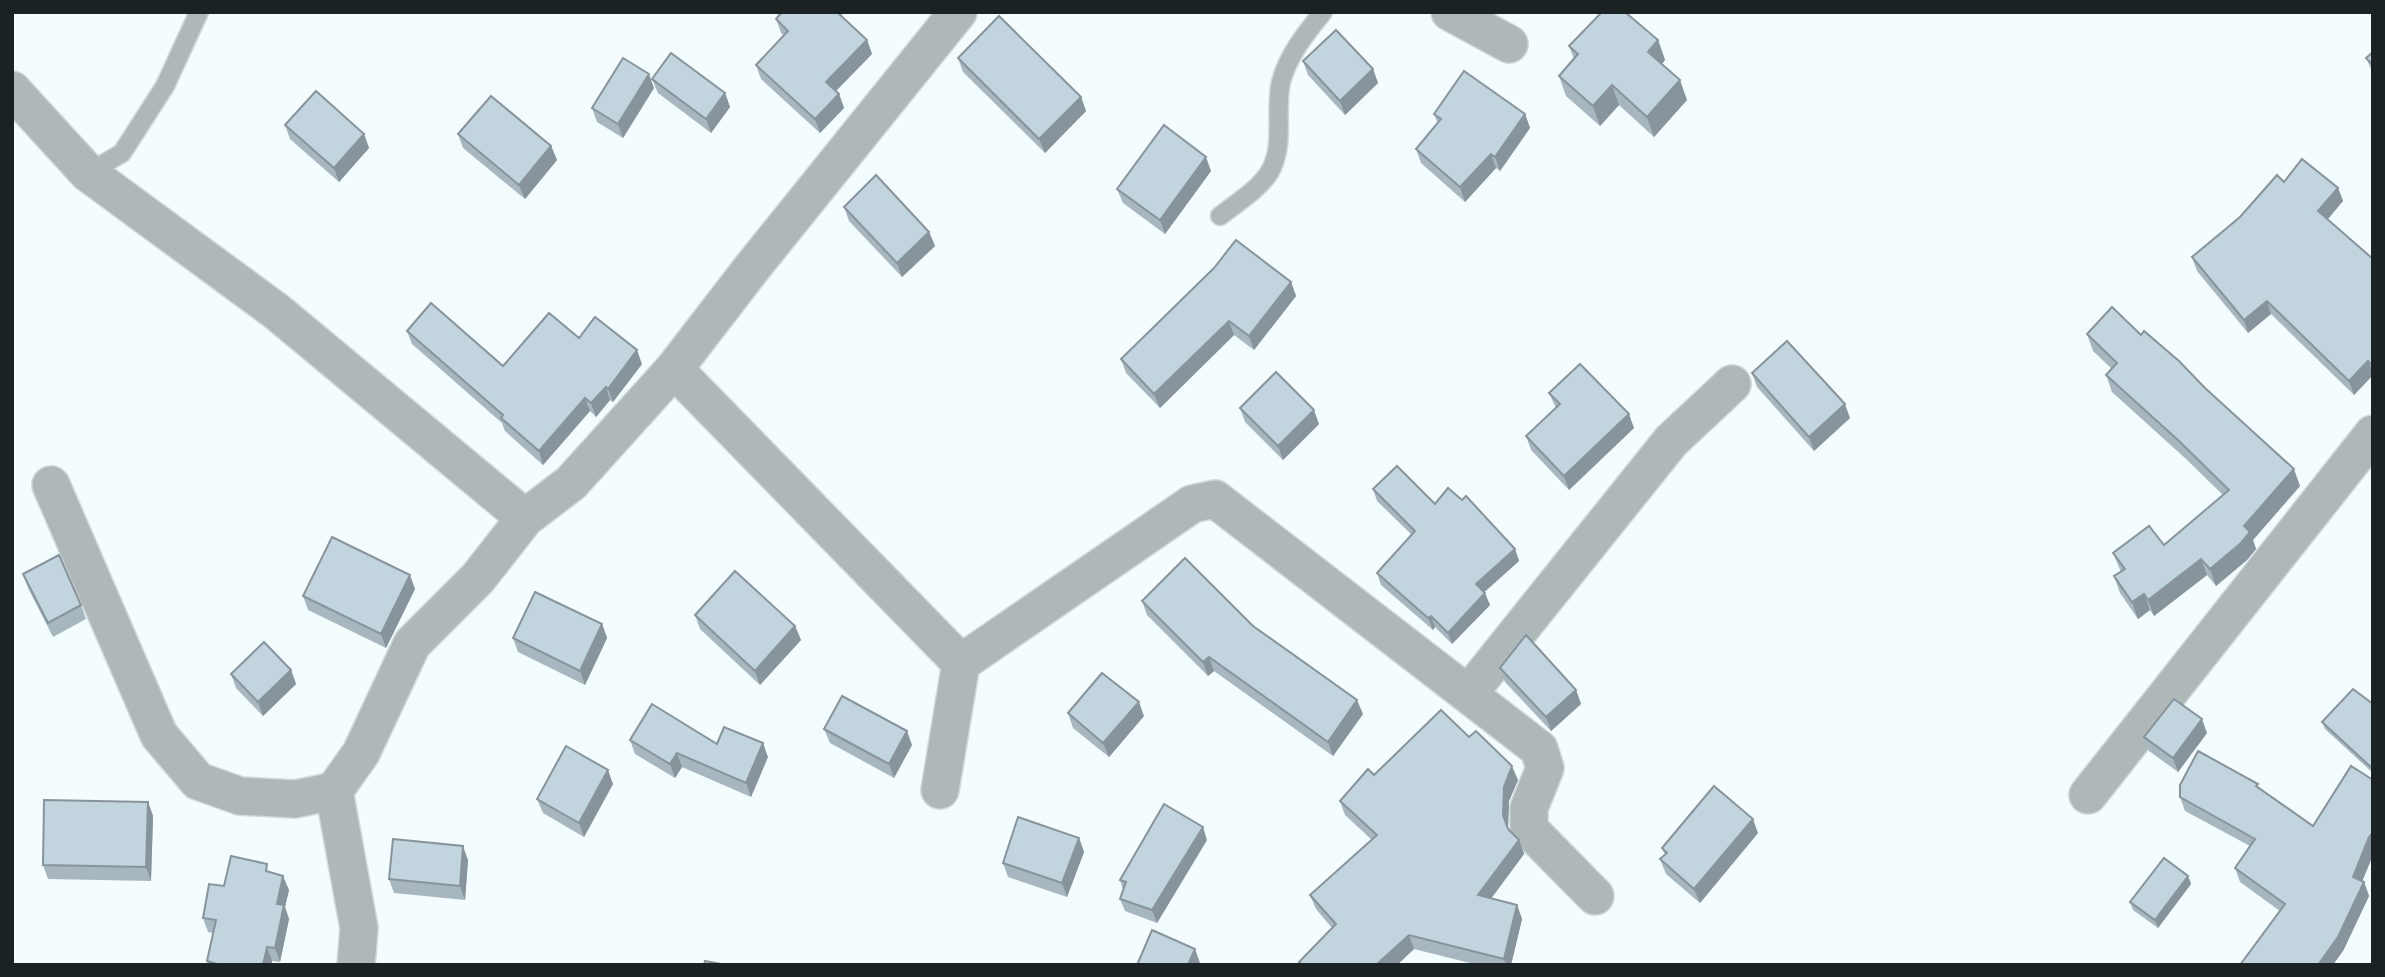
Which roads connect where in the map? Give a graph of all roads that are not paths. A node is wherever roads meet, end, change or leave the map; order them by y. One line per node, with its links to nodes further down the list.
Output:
1 (199, 12): 7 (lane)
2 (958, 12): 9 (street)
3 (1323, 12): 8 (lane)
4 (1450, 12): 5 (street)
5 (1509, 44)
6 (12, 90): 7 (street)
7 (88, 173): 13 (street)
8 (1220, 216)
9 (674, 369): 13 (street); 14 (street)
10 (1732, 384): 15 (street)
11 (2373, 434): 18 (street)
12 (51, 485): 16 (street)
13 (526, 518): 16 (street)
14 (961, 663): 15 (street); 17 (street)
15 (1469, 693): 19 (street)
16 (334, 790): 20 (street)
17 (940, 790)
18 (2088, 795)
19 (1595, 896)
20 (356, 965)

